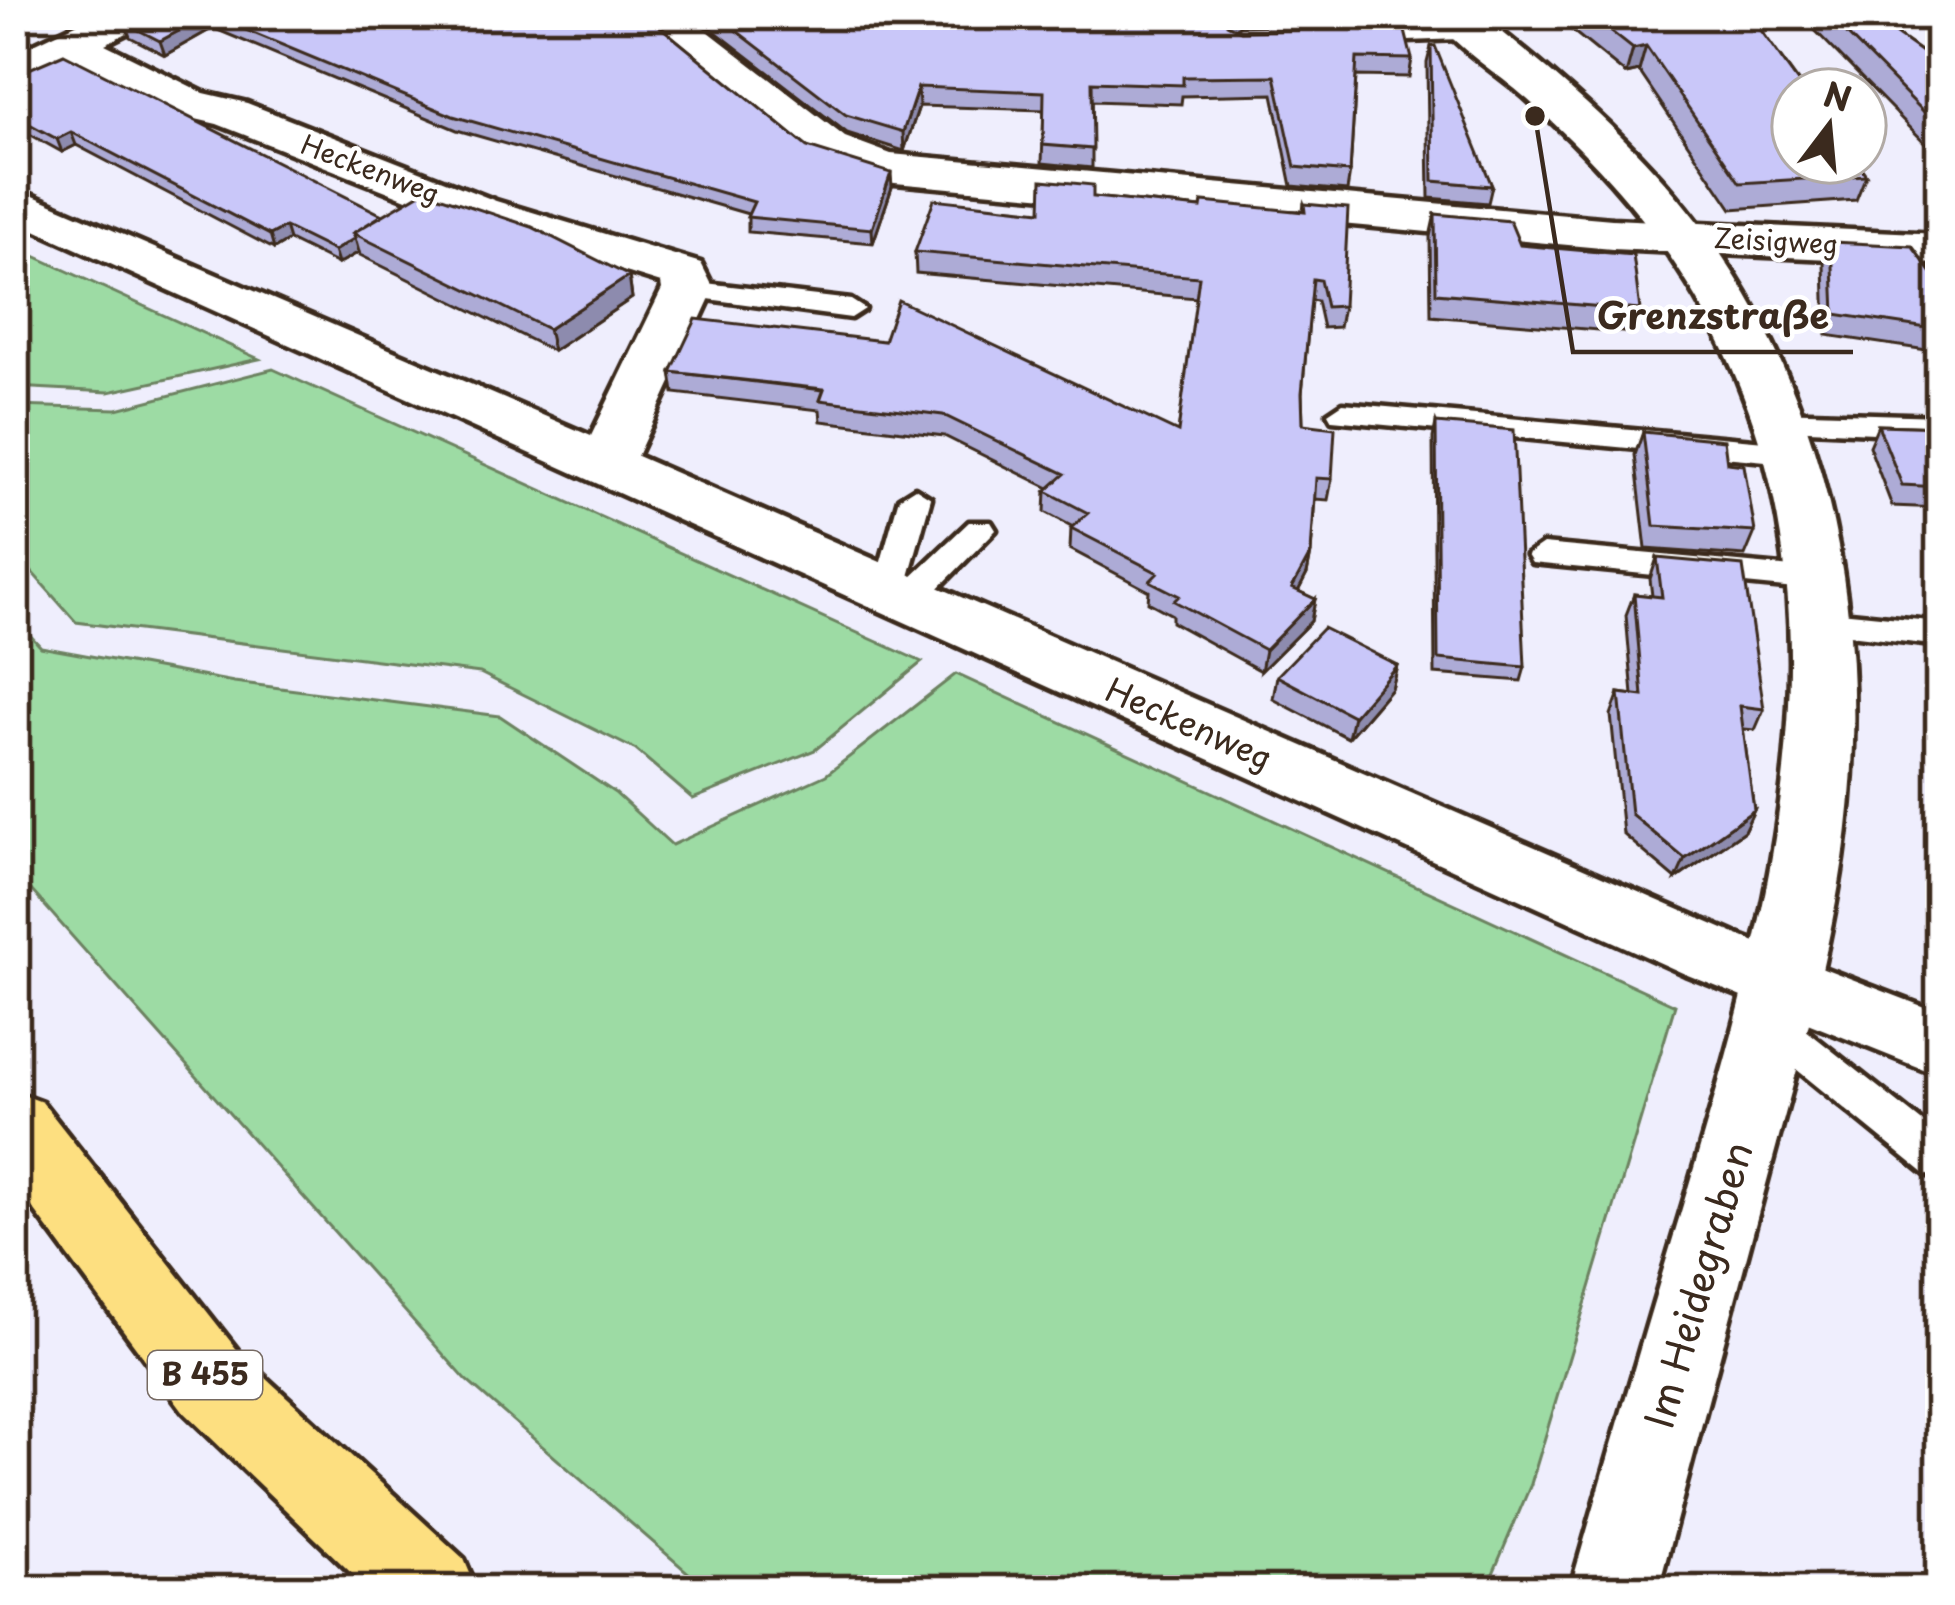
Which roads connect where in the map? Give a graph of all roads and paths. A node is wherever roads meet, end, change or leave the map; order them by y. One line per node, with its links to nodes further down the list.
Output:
1 (130, 15): 5 (street)
2 (660, 15): 8 (street, Zeisigweg)
3 (1466, 24): 4 (lane); 8 (street, Im Heidegraben)
4 (1334, 36)
5 (70, 44): 6 (street); 10 (street, Heckenweg)
6 (15, 70)
7 (15, 202): 15 (street, Heckenweg)
8 (1684, 237): 9 (street, Zeisigweg); 14 (street, Im Heidegraben)
9 (1940, 249)
10 (688, 289): 11 (lane); 15 (street)
11 (851, 309)
12 (1342, 413): 14 (lane)
13 (1940, 426): 14 (lane)
14 (1781, 437): 20 (street, Im Heidegraben)
15 (597, 461): 19 (street, Heckenweg)
16 (915, 498): 19 (lane)
17 (980, 530): 19 (lane)
18 (1543, 555): 20 (lane)
19 (898, 595): 22 (street, Heckenweg)
20 (1817, 601): 21 (lane); 22 (street, Im Heidegraben)
21 (1940, 634)
22 (1778, 1003): 23 (street, Heckenweg); 25 (lane); 27 (street, Im Heidegraben)
23 (1940, 1045)
24 (15, 1125): 26 (highway, B 455)
25 (1940, 1160)
26 (434, 1590)
27 (1614, 1590)

